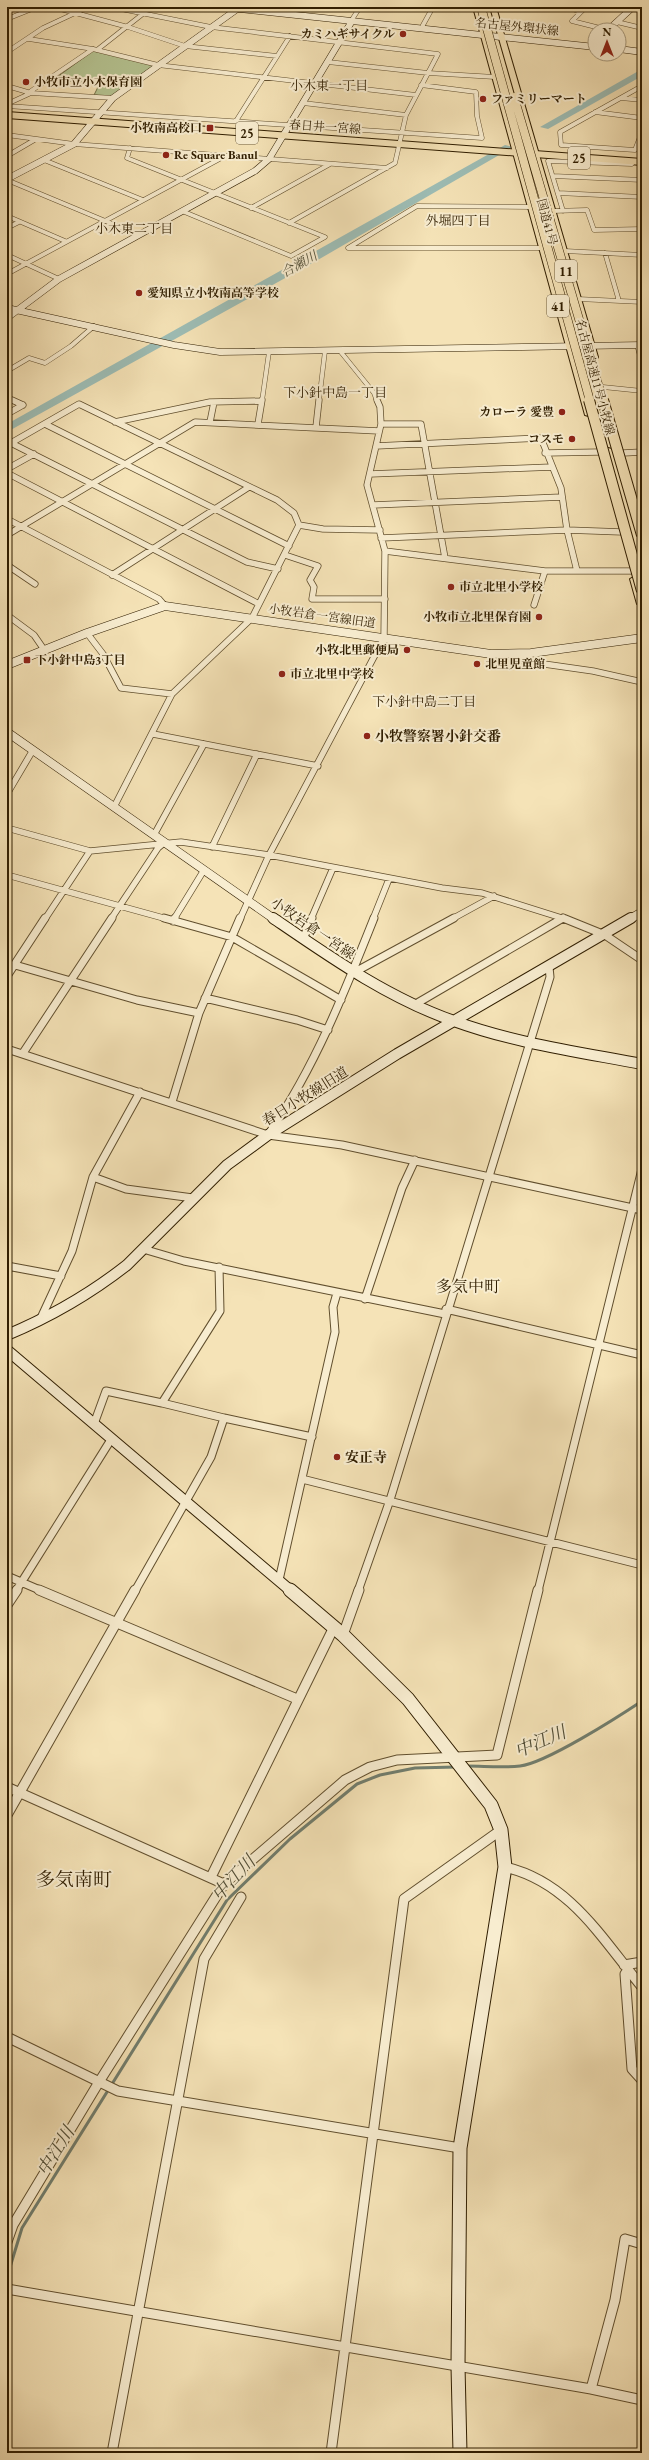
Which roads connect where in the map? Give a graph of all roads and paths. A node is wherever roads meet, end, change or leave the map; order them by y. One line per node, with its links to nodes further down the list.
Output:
1 (37, 7): 20 (street)
2 (53, 7): 19 (street)
3 (88, 7): 19 (street)
4 (111, 7): 18 (street)
5 (221, 7): 16 (street, 名古屋外環状線)
6 (251, 7): 21 (street, 名古屋外環状線)
7 (360, 7): 21 (street)
8 (432, 7): 24 (street)
9 (476, 7): 29 (highway, 国道41号 / 41)
10 (481, 7): 197 (highway, 名古屋高速11号小牧線 / 11, bridge)
11 (486, 7): 119 (highway, 名古屋高速11号小牧線 / 11, bridge)
12 (493, 7): 30 (highway, 国道41号 / 41)
13 (566, 7): 17 (street)
14 (586, 7): 17 (street)
15 (633, 7): 22 (street)
16 (239, 8): 21 (street, 名古屋外環状線); 27 (street)
17 (581, 12): 25 (street)
18 (144, 13): 26 (street); 27 (street)
19 (78, 15): 26 (street); 32 (street)
20 (7, 19)
21 (353, 19): 24 (street, 名古屋外環状線); 29 (street, 名古屋外環状線); 33 (street)
22 (617, 22)
23 (627, 24): 28 (street)
24 (423, 25): 29 (street, 名古屋外環状線)
25 (587, 25)
26 (128, 27): 36 (street); 39 (street)
27 (211, 27): 31 (street); 36 (street)
28 (642, 28)
29 (484, 33): 30 (street, 名古屋外環状線); 49 (highway, 国道41号 / 41)
30 (501, 35): 34 (street, 名古屋外環状線); 45 (highway, 国道41号 / 41)
31 (290, 36): 33 (street); 44 (street)
32 (29, 39): 38 (street); 39 (street)
33 (340, 41): 46 (street); 48 (street)
34 (587, 44)
35 (7, 46): 38 (street)
36 (185, 46): 44 (street); 47 (street)
37 (627, 47): 40 (street)
38 (14, 48): 42 (street)
39 (95, 49): 47 (street); 55 (street)
40 (642, 49)
41 (627, 50): 43 (street)
42 (7, 52)
43 (642, 52)
44 (277, 56): 50 (street)
45 (508, 61): 83 (highway, 国道41号 / 41); 119 (highway, bridge)
46 (328, 62): 48 (street); 51 (street)
47 (158, 65): 50 (street); 57 (street)
48 (428, 74): 49 (street); 52 (street)
49 (495, 77): 82 (highway, 国道41号 / 41)
50 (264, 78): 51 (street); 70 (street)
51 (314, 84): 56 (street); 60 (street)
52 (421, 85): 56 (street); 73 (street)
53 (7, 86): 55 (street)
54 (642, 86): 58 (street)
55 (30, 92): 57 (street); 61 (street)
56 (416, 95): 67 (street)
57 (113, 98): 64 (street)
58 (621, 98): 59 (street); 65 (street)
59 (642, 100)
60 (303, 103): 67 (street); 71 (street)
61 (7, 105): 62 (street)
62 (13, 107): 63 (street); 64 (street)
63 (7, 110)
64 (102, 112): 69 (street); 70 (street)
65 (595, 112): 68 (street); 80 (street)
66 (7, 115): 69 (main road, 春日井一宮線 / 25)
67 (406, 115): 73 (street)
68 (642, 118)
69 (95, 121): 75 (main road, 春日井一宮線 / 25); 78 (street)
70 (236, 121): 71 (street)
71 (289, 126): 73 (street); 75 (street)
72 (642, 132): 77 (street)
73 (401, 134): 79 (street)
74 (7, 135): 76 (street)
75 (284, 136): 79 (main road, 春日井一宮線 / 25); 86 (street)
76 (36, 139): 78 (street); 84 (street)
77 (641, 140): 80 (street)
78 (74, 144): 81 (street); 88 (street)
79 (398, 144): 82 (main road, 春日井一宮線 / 25); 91 (street)
80 (598, 147): 87 (street)
81 (130, 148): 85 (street); 94 (street)
82 (515, 153): 83 (main road, 春日井一宮線 / 25); 100 (highway, 国道41号 / 41)
83 (536, 154): 87 (main road, 春日井一宮線 / 25); 103 (highway, 国道41号 / 41)
84 (7, 156)
85 (225, 156): 86 (street); 94 (street)
86 (269, 159): 90 (street); 96 (street)
87 (597, 159): 89 (main road, 春日井一宮線 / 25)
88 (44, 160): 93 (street); 99 (street)
89 (641, 163): 92 (street); 95 (street)
90 (330, 164): 91 (street); 101 (street)
91 (387, 168): 108 (street)
92 (553, 176): 95 (street); 97 (street)
93 (7, 180): 106 (street)
94 (181, 180): 96 (street); 99 (street)
95 (642, 181)
96 (214, 193): 101 (street); 102 (street)
97 (558, 193): 98 (street); 104 (street)
98 (642, 197)
99 (144, 200): 106 (street)
100 (531, 207): 113 (highway, 国道41号 / 41); 113 (street)
101 (251, 208): 108 (street)
102 (182, 211): 108 (street); 111 (street)
103 (552, 211): 104 (street); 114 (highway, 国道41号 / 41)
104 (563, 211): 110 (street)
105 (7, 216): 107 (street)
106 (104, 221): 111 (street); 112 (street)
107 (19, 222): 109 (street); 112 (street)
108 (289, 223)
109 (7, 228)
110 (642, 229)
111 (139, 235): 121 (street)
112 (65, 241): 118 (street)
113 (542, 248): 131 (highway, 国道41号 / 41)
114 (565, 252): 115 (street); 122 (highway, 国道41号 / 41)
115 (605, 253): 117 (street); 123 (street)
116 (7, 255): 118 (street)
117 (642, 255)
118 (24, 263): 120 (street); 121 (street)
119 (564, 265): 182 (highway, 名古屋高速11号小牧線 / 11, bridge)
120 (7, 274)
121 (59, 279): 126 (street)
122 (578, 300): 123 (street); 130 (highway, 国道41号 / 41)
123 (619, 301): 124 (street)
124 (642, 302)
125 (7, 308): 126 (street)
126 (18, 310): 127 (street); 128 (street)
127 (7, 318)
128 (94, 326): 134 (street); 136 (street)
129 (639, 345): 130 (street); 135 (street)
130 (591, 346): 131 (street); 138 (highway, 国道41号 / 41)
131 (569, 347): 133 (street); 137 (highway, 国道41号 / 41)
132 (324, 351): 133 (street); 134 (street); 149 (street)
133 (340, 351): 148 (street)
134 (269, 352): 141 (street)
135 (642, 363)
136 (7, 371)
137 (579, 381): 154 (highway, 国道41号 / 41); 189 (highway)
138 (603, 387): 139 (street); 157 (highway, 国道41号 / 41)
139 (642, 391)
140 (7, 397): 143 (street)
141 (261, 400): 142 (street); 147 (street)
142 (214, 402): 144 (street); 145 (street)
143 (7, 414)
144 (116, 422): 146 (street); 151 (street)
145 (210, 422): 147 (street); 151 (street)
146 (45, 424): 158 (street); 159 (street)
147 (258, 424): 149 (street)
148 (381, 424): 150 (street); 152 (street)
149 (316, 427): 150 (street)
150 (379, 431): 153 (street)
151 (159, 444): 159 (street); 166 (street)
152 (424, 444): 153 (street); 156 (street); 162 (street)
153 (376, 446): 164 (street)
154 (600, 452): 156 (street); 179 (highway, 国道41号 / 41)
155 (642, 452): 157 (street)
156 (545, 453): 160 (street)
157 (623, 453): 172 (highway, 国道41号 / 41)
158 (34, 454): 161 (street); 165 (street)
159 (125, 465): 165 (street); 171 (street)
160 (552, 467): 162 (street); 167 (street)
161 (7, 470)
162 (429, 472): 164 (street); 169 (street)
163 (7, 473): 168 (street)
164 (370, 474): 170 (street)
165 (94, 484): 168 (street); 176 (street)
166 (249, 487): 171 (street); 174 (street)
167 (562, 497): 169 (street); 178 (street)
168 (63, 502): 175 (street); 185 (street)
169 (435, 502): 170 (street); 181 (street)
170 (373, 505): 177 (street)
171 (214, 508): 176 (street); 184 (street)
172 (642, 518)
173 (7, 519): 175 (street)
174 (299, 525): 177 (street); 184 (street)
175 (22, 526): 180 (street); 195 (street)
176 (182, 529): 185 (street); 191 (street)
177 (380, 530): 183 (street)
178 (567, 530): 179 (street); 181 (street); 193 (street)
179 (622, 532): 194 (highway, 国道41号 / 41)
180 (7, 535)
181 (441, 535): 183 (street); 188 (street)
182 (642, 535)
183 (382, 538): 186 (street)
184 (289, 546): 187 (street)
185 (152, 548): 195 (street); 199 (street)
186 (385, 551): 188 (street); 198 (street)
187 (285, 555): 191 (street); 198 (street)
188 (445, 558): 192 (street)
189 (642, 564)
190 (7, 565): 196 (street)
191 (278, 569): 199 (street)
192 (545, 571): 193 (street); 201 (street)
193 (578, 571): 194 (street)
194 (633, 571): 200 (highway, 国道41号 / 41)
195 (112, 575): 202 (street)
196 (36, 584)
197 (642, 591)
198 (385, 599): 206 (street)
199 (259, 604): 204 (street)
200 (642, 604)
201 (534, 605)
202 (165, 606): 204 (street, 小牧岩倉一宮線旧道); 205 (street, 小牧岩倉一宮線旧道)
203 (7, 616): 208 (street)
204 (252, 618): 206 (street, 小牧岩倉一宮線旧道); 212 (street)
205 (87, 633): 208 (street, 小牧岩倉一宮線旧道); 212 (street)
206 (384, 638): 209 (street, 小牧岩倉一宮線旧道); 218 (street)
207 (642, 638): 209 (street, 小牧岩倉一宮線旧道)
208 (45, 651): 210 (street, 小牧岩倉一宮線旧道)
209 (514, 654): 211 (street)
210 (7, 665)
211 (642, 682)
212 (172, 694): 214 (street)
213 (7, 732): 216 (street, 小牧岩倉一宮線)
214 (153, 734): 215 (street); 220 (street)
215 (204, 744): 217 (street); 222 (street)
216 (33, 750): 219 (street); 220 (street, 小牧岩倉一宮線)
217 (257, 754): 218 (street); 224 (street)
218 (318, 766): 226 (street)
219 (8, 792)
220 (114, 807): 222 (street, 小牧岩倉一宮線)
221 (7, 828): 225 (street)
222 (154, 835): 223 (street, 小牧岩倉一宮線)
223 (164, 843): 224 (street); 225 (street); 228 (street, 小牧岩倉一宮線); 234 (street)
224 (212, 847): 226 (street)
225 (90, 851): 231 (street)
226 (268, 855): 227 (street); 233 (street)
227 (333, 868): 230 (street); 240 (street)
228 (204, 870): 233 (street, 小牧岩倉一宮線); 237 (street)
229 (7, 875): 231 (street)
230 (389, 879): 232 (street); 244 (street)
231 (63, 890): 234 (street); 242 (street)
232 (494, 896): 236 (street); 244 (street)
233 (248, 901): 239 (street); 240 (street, 小牧岩倉一宮線)
234 (119, 906): 237 (street); 246 (street)
235 (642, 912): 238 (street, 春日小牧線旧道)
236 (563, 918): 238 (street); 249 (street)
237 (173, 921): 239 (street)
238 (605, 935): 241 (street); 243 (street, 春日小牧線旧道)
239 (232, 937): 247 (street); 248 (street)
240 (303, 939): 244 (street, 小牧岩倉一宮線)
241 (642, 960)
242 (15, 965): 245 (street); 246 (street)
243 (549, 967): 251 (street, 春日小牧線旧道); 253 (street)
244 (353, 973): 248 (street); 249 (street, 小牧岩倉一宮線)
245 (7, 976)
246 (71, 982): 250 (street); 255 (street)
247 (205, 998): 250 (street); 252 (street)
248 (341, 1000): 252 (street)
249 (414, 1005): 251 (street, 小牧岩倉一宮線)
250 (198, 1014): 258 (street)
251 (454, 1022): 253 (street, 小牧岩倉一宮線); 259 (street, 春日小牧線旧道)
252 (328, 1030): 259 (street)
253 (530, 1042): 256 (street, 小牧岩倉一宮線); 262 (street)
254 (7, 1049): 255 (street)
255 (23, 1053): 257 (street)
256 (642, 1064)
257 (140, 1092): 258 (street); 263 (street)
258 (172, 1102): 259 (street)
259 (268, 1135): 260 (street); 264 (street, 春日小牧線旧道)
260 (415, 1160): 262 (street); 272 (street)
261 (642, 1169): 265 (street)
262 (488, 1176): 265 (street); 273 (street)
263 (93, 1177): 264 (street); 270 (street)
264 (193, 1198): 267 (street, 春日小牧線旧道)
265 (632, 1208): 266 (street); 276 (street)
266 (642, 1210)
267 (143, 1249): 269 (street); 274 (street, 春日小牧線旧道)
268 (7, 1266): 270 (street)
269 (219, 1267): 271 (street); 279 (street)
270 (61, 1276): 274 (street)
271 (337, 1293): 272 (street); 282 (street)
272 (366, 1299): 273 (street)
273 (446, 1312): 276 (street); 286 (street)
274 (41, 1318): 275 (street, 春日小牧線旧道)
275 (7, 1335)
276 (600, 1345): 278 (street); 287 (street)
277 (7, 1350): 281 (street)
278 (642, 1355)
279 (162, 1403): 280 (street); 281 (street)
280 (224, 1418): 282 (street); 285 (street)
281 (94, 1424): 283 (street)
282 (312, 1437): 284 (street)
283 (112, 1438): 285 (street); 291 (street)
284 (302, 1479): 286 (street); 290 (street)
285 (185, 1500): 290 (street); 293 (street)
286 (390, 1500): 287 (street); 295 (street)
287 (550, 1542): 288 (street); 297 (street)
288 (642, 1565)
289 (7, 1576): 291 (street)
290 (279, 1580): 294 (street)
291 (22, 1582): 292 (street); 293 (street)
292 (7, 1605)
293 (117, 1622): 296 (street); 299 (street)
294 (334, 1627): 295 (street); 296 (street)
295 (344, 1635): 297 (street)
296 (297, 1699): 303 (street)
297 (454, 1756): 301 (street); 304 (street)
298 (7, 1787): 299 (street)
299 (19, 1793): 300 (street); 303 (street)
300 (7, 1815)
301 (501, 1830): 302 (street); 313 (street)
302 (505, 1867): 307 (street); 314 (street)
303 (211, 1877): 304 (street)
304 (224, 1884): 311 (street)
305 (241, 1897): 312 (street)
306 (642, 1962): 307 (street)
307 (626, 1968): 308 (street); 310 (street)
308 (642, 1987)
309 (7, 2037): 311 (street)
310 (642, 2080)
311 (99, 2082): 312 (street); 315 (street)
312 (178, 2101): 313 (street); 318 (street)
313 (374, 2133): 314 (street); 319 (street)
314 (460, 2148): 320 (street)
315 (7, 2242)
316 (642, 2244): 321 (street)
317 (7, 2289): 318 (street)
318 (138, 2312): 319 (street); 323 (street)
319 (345, 2346): 320 (street); 324 (street)
320 (458, 2366): 321 (street); 325 (street)
321 (591, 2389): 322 (street)
322 (642, 2400)
323 (112, 2453)
324 (332, 2453)
325 (460, 2453)

